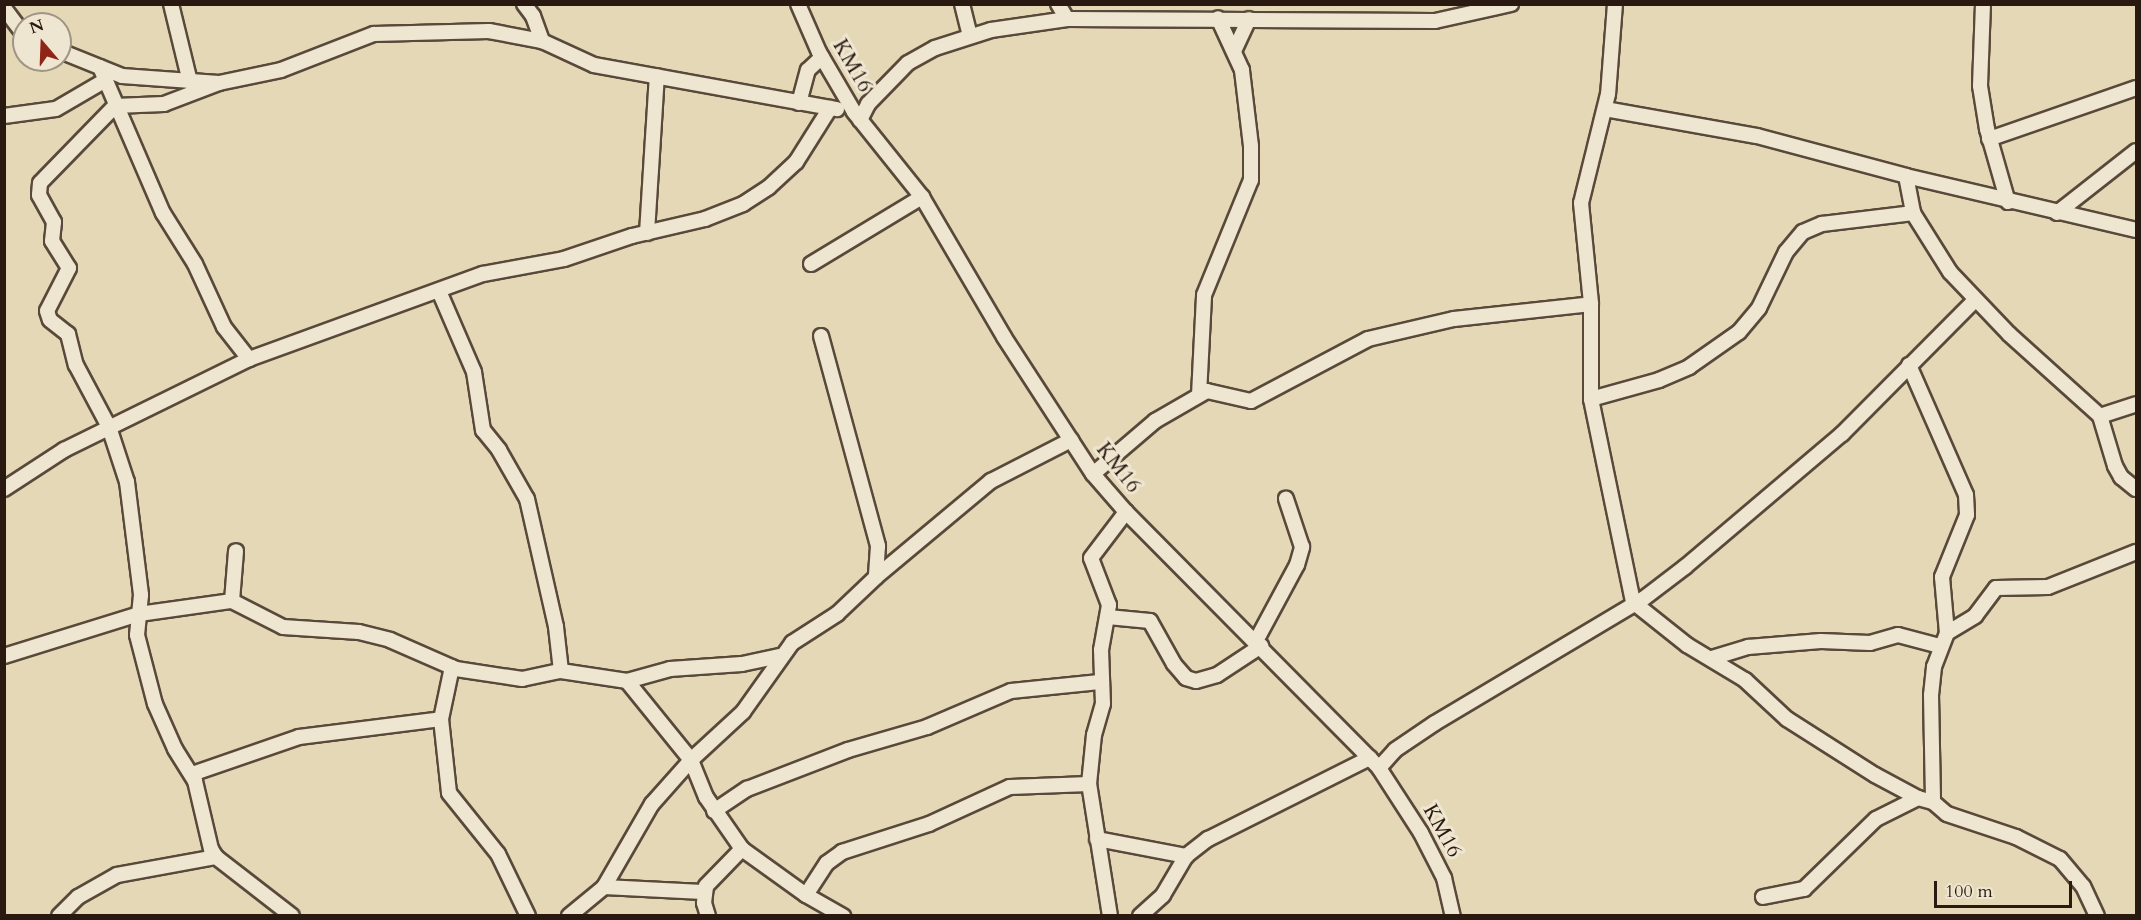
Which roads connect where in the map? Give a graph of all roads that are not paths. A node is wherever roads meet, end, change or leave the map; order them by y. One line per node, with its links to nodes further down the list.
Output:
1 (171, 4): 20 (street)
2 (524, 4): 13 (street)
3 (798, 4): 16 (street, KM16)
4 (962, 4): 12 (street)
5 (1058, 4): 10 (street)
6 (1511, 4): 11 (street)
7 (1983, 4): 29 (street)
8 (1614, 6): 26 (street)
9 (1213, 13): 10 (street); 11 (street); 14 (street)
10 (1067, 19): 12 (street)
11 (1249, 19): 14 (street)
12 (970, 35): 28 (street)
13 (542, 41): 18 (street); 21 (street)
14 (1235, 49): 45 (street)
15 (72, 56): 17 (street)
16 (822, 57): 23 (street); 28 (street, KM16)
17 (100, 67): 19 (street); 20 (street)
18 (657, 76): 23 (street); 37 (street)
19 (104, 81): 24 (street); 27 (street)
20 (190, 82): 21 (street)
21 (219, 83): 24 (street)
22 (2136, 88): 29 (street)
23 (799, 103): 25 (street)
24 (115, 106): 43 (street); 49 (street)
25 (830, 108): 28 (street); 37 (street)
26 (1605, 109): 31 (street); 41 (street)
27 (4, 116)
28 (857, 116): 32 (street, KM16)
29 (1989, 139): 33 (street)
30 (2136, 151): 35 (street)
31 (1906, 176): 33 (street); 34 (street)
32 (921, 197): 38 (street); 50 (street, KM16)
33 (2008, 202): 35 (street)
34 (1913, 213): 40 (street); 46 (street)
35 (2057, 213): 36 (street)
36 (2136, 230)
37 (647, 233): 39 (street)
38 (811, 264)
39 (439, 291): 43 (street); 70 (street)
40 (1974, 300): 44 (street); 48 (street)
41 (1591, 304): 45 (street); 46 (street)
42 (821, 336): 58 (street)
43 (249, 359): 49 (street)
44 (1909, 365): 60 (street); 63 (street)
45 (1199, 395): 51 (street)
46 (1591, 399): 60 (street)
47 (2136, 404): 48 (street)
48 (2100, 416): 53 (street)
49 (109, 427): 52 (street); 61 (street)
50 (1071, 440): 51 (street, KM16); 58 (street)
51 (1093, 474): 55 (street, KM16)
52 (4, 489)
53 (2136, 489)
54 (1286, 500): 64 (street)
55 (1126, 512): 62 (street); 64 (street, KM16)
56 (236, 551): 59 (street)
57 (2136, 552): 63 (street)
58 (876, 577): 67 (street)
59 (232, 601): 61 (street); 69 (street)
60 (1633, 602): 68 (street); 75 (street)
61 (139, 614): 66 (street); 76 (street)
62 (1108, 617): 64 (street); 72 (street)
63 (1947, 633): 65 (street)
64 (1259, 644): 75 (street, KM16)
65 (1940, 646): 68 (street); 79 (street)
66 (4, 656)
67 (780, 656): 71 (street); 74 (street)
68 (1712, 658): 78 (street)
69 (452, 667): 70 (street); 73 (street)
70 (561, 671): 71 (street)
71 (627, 681): 74 (street)
72 (1100, 682): 77 (street); 80 (street)
73 (441, 719): 76 (street); 92 (street)
74 (691, 760): 80 (street); 85 (street)
75 (1375, 763): 83 (street); 97 (street, KM16)
76 (192, 774): 84 (street)
77 (1089, 784): 81 (street); 87 (street)
78 (1918, 798): 79 (street); 88 (street)
79 (1933, 802): 98 (street)
80 (714, 812): 82 (street)
81 (1097, 839): 83 (street); 95 (street)
82 (742, 849): 86 (street); 87 (street)
83 (1186, 856): 96 (street)
84 (216, 857): 90 (street); 91 (street)
85 (604, 887): 86 (street); 89 (street)
86 (703, 892): 93 (street)
87 (806, 895): 94 (street)
88 (1763, 897)
89 (574, 913)
90 (59, 915)
91 (292, 915)
92 (528, 915)
93 (708, 915)
94 (843, 915)
95 (1110, 915)
96 (1140, 915)
97 (1453, 915)
98 (2097, 915)

